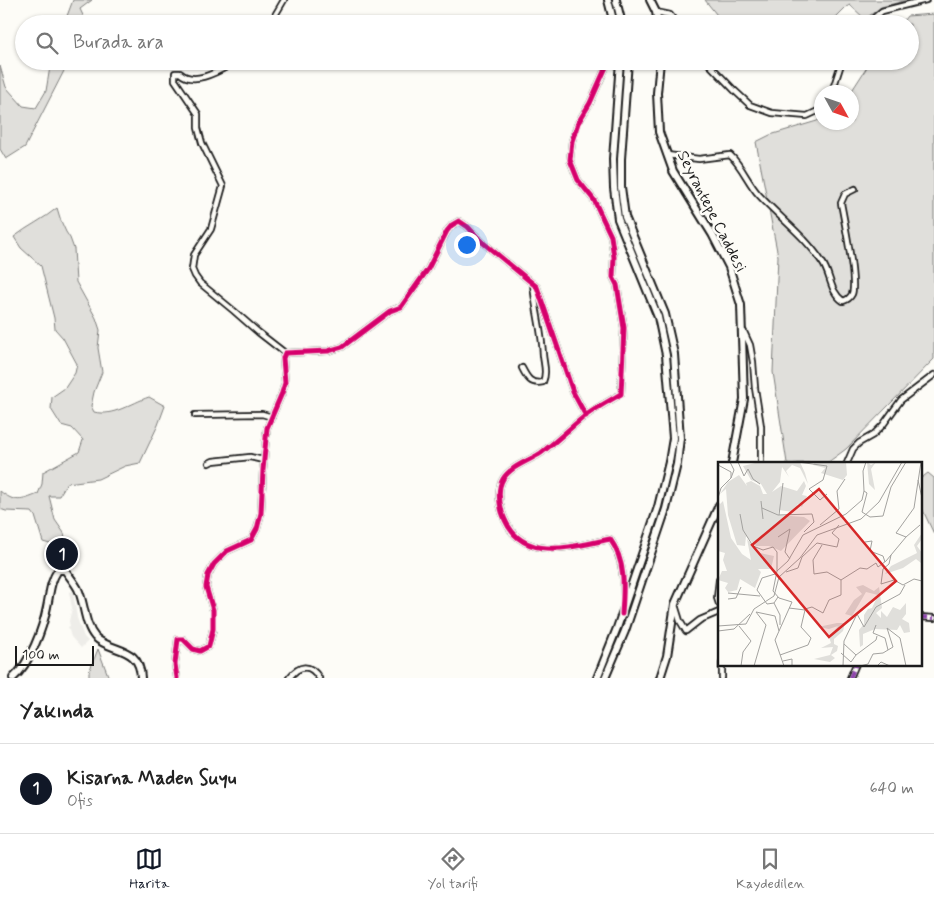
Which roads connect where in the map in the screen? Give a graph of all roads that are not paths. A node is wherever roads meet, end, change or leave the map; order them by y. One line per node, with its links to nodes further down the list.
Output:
1 (284, 0): 7 (street)
2 (608, 0): 8 (main road)
3 (616, 0): 9 (main road)
4 (650, 0): 6 (main road)
5 (926, 0): 12 (street)
6 (656, 12): 10 (main road); 11 (street)
7 (275, 15)
8 (612, 15)
9 (620, 15)
10 (656, 15)
11 (670, 15)
12 (877, 15)
13 (221, 70): 26 (street)
14 (605, 70): 30 (street)
15 (619, 70): 40 (main road)
16 (627, 70): 48 (main road)
17 (659, 70): 22 (main road, Seyrantepe Caddesi)
18 (714, 70): 21 (street)
19 (839, 70): 20 (street)
20 (834, 85)
21 (814, 113)
22 (667, 155): 23 (street); 25 (main road, Seyrantepe Caddesi)
23 (855, 189)
24 (533, 284): 26 (street); 27 (street); 30 (street)
25 (743, 330): 33 (main road, Seyrantepe Caddesi); 34 (street)
26 (286, 353): 31 (street)
27 (522, 368)
28 (934, 375): 35 (street)
29 (195, 415): 31 (street)
30 (586, 416): 40 (street)
31 (272, 417): 32 (street)
32 (264, 460): 36 (street); 44 (street)
33 (732, 462)
34 (761, 462)
35 (847, 462)
36 (209, 463)
37 (718, 508): 38 (main road)
38 (675, 604): 39 (street); 49 (main road)
39 (718, 612)
40 (622, 614): 47 (main road)
41 (855, 666): 50 (street)
42 (13, 678): 43 (main road)
43 (141, 678)
44 (178, 678)
45 (289, 678): 46 (street)
46 (319, 678)
47 (597, 678)
48 (606, 678)
49 (660, 678)
50 (850, 678)

